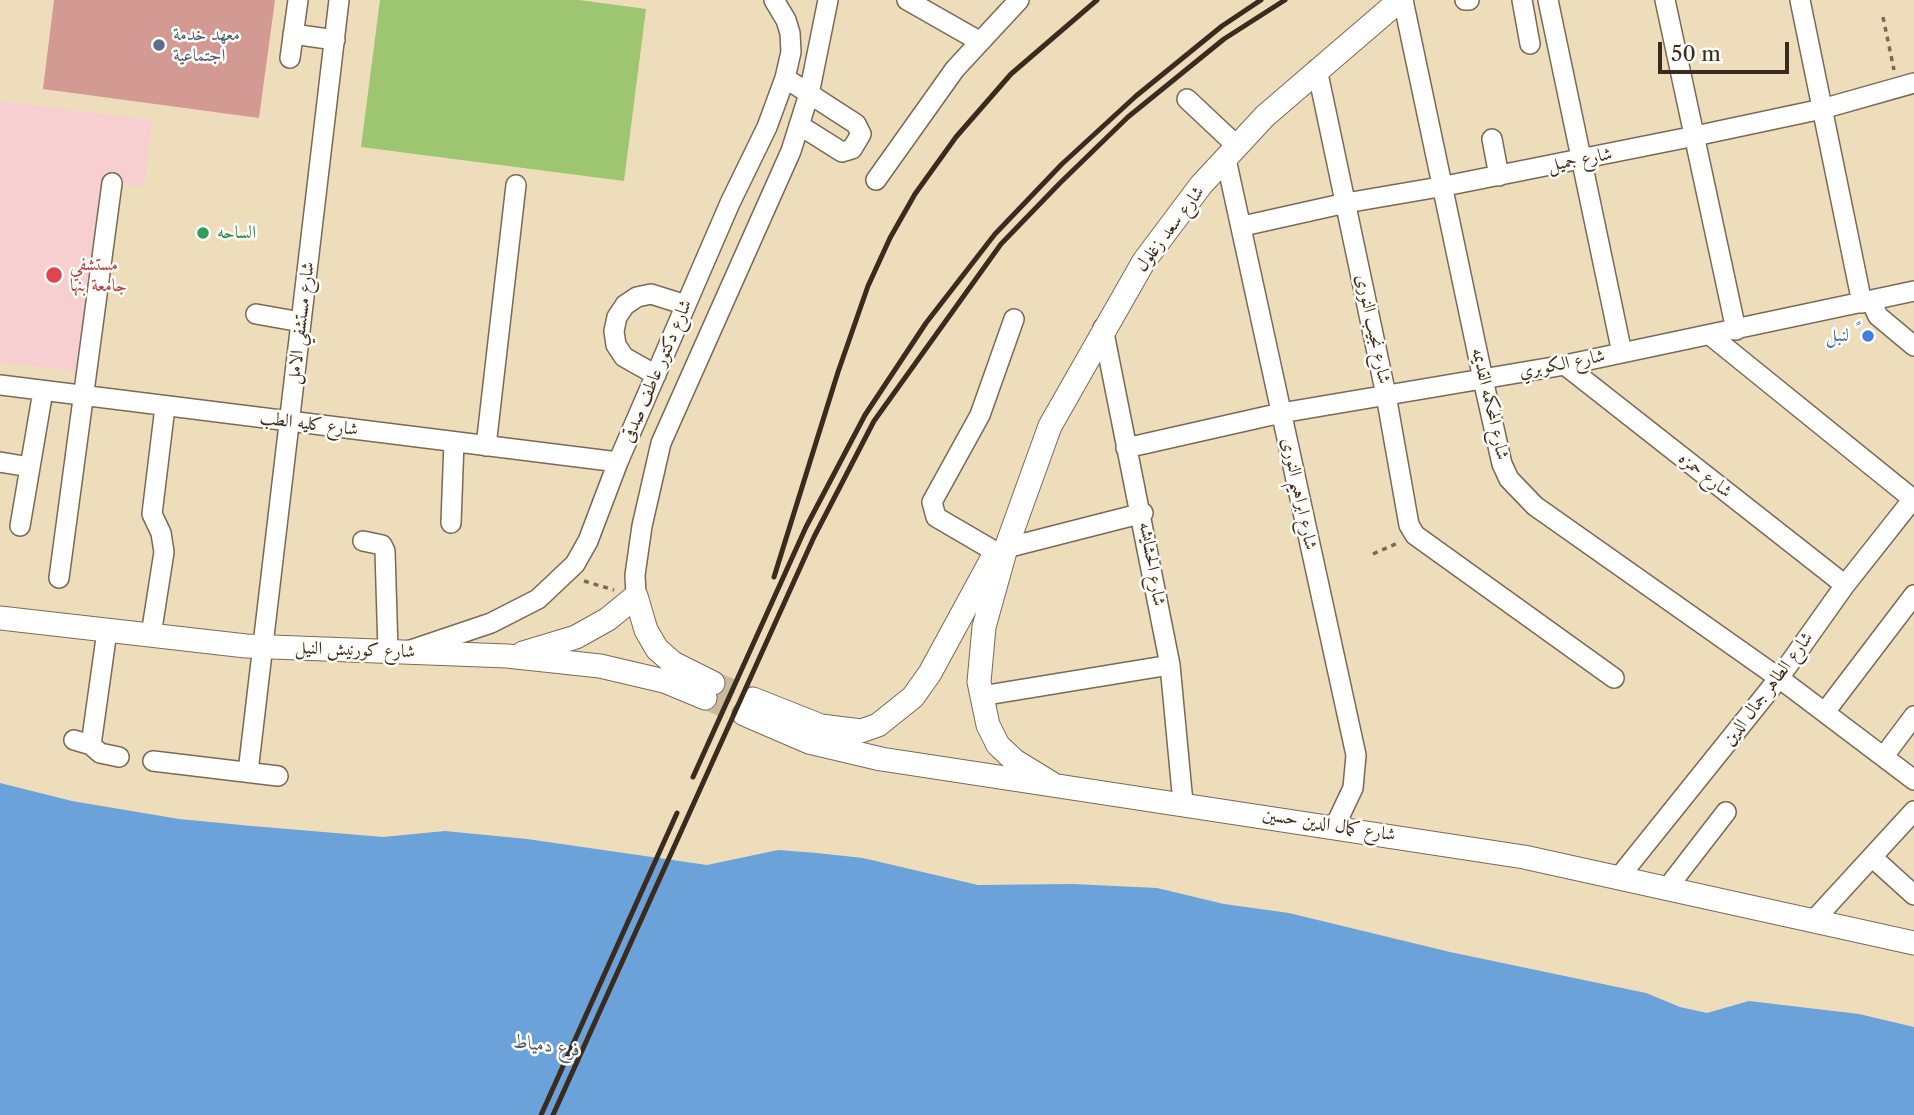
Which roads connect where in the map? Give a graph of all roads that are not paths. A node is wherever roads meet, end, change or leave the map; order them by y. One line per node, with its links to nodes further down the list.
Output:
1 (298, 0): 12 (street)
2 (339, 0): 13 (street, شارع مستشفي الامل)
3 (774, 0): 18 (street, شارع دكتور عاطف صدقى)
4 (828, 0): 20 (street, شارع دكتور عاطف صدقى)
5 (907, 0): 14 (street)
6 (1018, 0): 14 (street)
7 (1402, 0): 17 (main road, شارع سعد زغلول); 32 (street, شارع المحكمه القديمه)
8 (1522, 0): 15 (street)
9 (1548, 0): 27 (street)
10 (1665, 0): 24 (street)
11 (1800, 0): 22 (street)
12 (293, 34): 13 (street); 16 (street)
13 (335, 40): 40 (street, شارع مستشفي الامل)
14 (979, 41): 29 (street)
15 (1530, 44)
16 (290, 58)
17 (1317, 69): 26 (main road, شارع سعد زغلول); 33 (street, شارع نجيب النورى)
18 (785, 78): 20 (street); 37 (street, شارع دكتور عاطف صدقى)
19 (1906, 84): 22 (street, شارع جميل)
20 (810, 94): 23 (street, شارع دكتور عاطف صدقى); 23 (street)
21 (1187, 99): 26 (street)
22 (1822, 109): 24 (street, شارع جميل); 36 (street)
23 (799, 125): 71 (street, شارع دكتور عاطف صدقى)
24 (1695, 136): 27 (street, شارع جميل); 42 (street)
25 (1492, 138): 28 (street)
26 (1231, 153): 34 (street, شارع ابراهيم النورى); 41 (main road, شارع سعد زغلول)
27 (1581, 160): 28 (street, شارع جميل); 45 (street)
28 (1499, 176): 32 (street, شارع جميل)
29 (876, 180)
30 (112, 183): 52 (street)
31 (516, 185): 57 (street)
32 (1445, 186): 33 (street, شارع جميل); 48 (street, شارع المحكمه القديمه)
33 (1346, 203): 34 (street, شارع جميل); 51 (street, شارع نجيب النورى)
34 (1243, 226): 54 (street, شارع ابراهيم النورى)
35 (1914, 291): 36 (street, شارع الكوبري)
36 (1867, 302): 42 (street, شارع الكوبري); 44 (street)
37 (686, 305): 47 (street, شارع دكتور عاطف صدقى); 47 (street)
38 (256, 314): 40 (street)
39 (1014, 318): 67 (street)
40 (301, 321): 55 (street, شارع مستشفي الامل)
41 (1104, 328): 58 (street, شارع الحشايشه); 67 (main road, شارع سعد زغلول)
42 (1736, 330): 43 (street, شارع الكوبري)
43 (1710, 335): 45 (street, شارع الكوبري); 62 (street)
44 (1914, 346)
45 (1622, 353): 46 (street, شارع الكوبري)
46 (1566, 365): 48 (street, شارع الكوبري); 69 (street, شارع حمزه)
47 (656, 376): 60 (street, شارع دكتور عاطف صدقى)
48 (1483, 379): 51 (street, شارع الكوبري); 81 (street, شارع المحكمه القديمه)
49 (0, 385): 50 (street, شارع كليه الطب)
50 (43, 391): 52 (street, شارع كليه الطب); 61 (street)
51 (1386, 395): 54 (street, شارع الكوبري); 80 (street, شارع نجيب النورى)
52 (83, 397): 53 (street, شارع كليه الطب); 68 (street)
53 (165, 407): 55 (street, شارع كليه الطب); 74 (street)
54 (1281, 413): 58 (street, شارع الكوبري); 98 (street, شارع ابراهيم النورى)
55 (288, 422): 56 (street, شارع كليه الطب); 75 (street, شارع مستشفي الامل)
56 (454, 442): 57 (street, شارع كليه الطب); 64 (street)
57 (486, 446): 60 (street, شارع كليه الطب)
58 (1126, 447): 63 (street, شارع الحشايشه)
59 (0, 462): 61 (street)
60 (618, 462): 76 (street, شارع دكتور عاطف صدقى)
61 (30, 467): 65 (street)
62 (1914, 499): 69 (street, شارع الطاهر جمال الدين)
63 (1143, 513): 67 (street); 78 (street, شارع الحشايشه)
64 (451, 523)
65 (20, 526)
66 (363, 541): 76 (street)
67 (1001, 550): 84 (main road, شارع سعد زغلول); 85 (main road, شارع سعد زغلول)
68 (59, 578)
69 (1845, 585): 81 (street, شارع الطاهر جمال الدين)
70 (1914, 595): 86 (street)
71 (636, 596): 77 (main road); 83 (main road, شارع دكتور عاطف صدقى)
72 (0, 618): 73 (main road, شارع كورنيش النيل)
73 (107, 631): 74 (main road, شارع كورنيش النيل); 88 (street)
74 (151, 635): 75 (main road, شارع كورنيش النيل)
75 (261, 647): 76 (main road, شارع كورنيش النيل); 91 (street, شارع مستشفي الامل)
76 (397, 651): 77 (main road, شارع كورنيش النيل)
77 (507, 656): 83 (main road, شارع كورنيش النيل)
78 (1170, 665): 79 (street); 95 (street, شارع الحشايشه)
79 (1144, 678): 82 (street); 84 (street)
80 (1614, 678)
81 (1779, 678): 86 (street, شارع المحكمه القديمه); 100 (street, شارع الطاهر جمال الدين)
82 (1119, 687)
83 (709, 691)
84 (981, 696): 94 (main road, شارع سعد زغلول)
85 (749, 707): 94 (main road, شارع كمال الدين حسين)
86 (1825, 712): 89 (street, شارع المحكمه القديمه)
87 (1914, 716): 89 (street)
88 (119, 757)
89 (1884, 757): 93 (street, شارع المحكمه القديمه)
90 (153, 761): 91 (street)
91 (248, 772): 92 (street)
92 (278, 776)
93 (1914, 780)
94 (1056, 786): 95 (main road, شارع كمال الدين حسين)
95 (1183, 803): 98 (main road, شارع كمال الدين حسين)
96 (1914, 811): 99 (street)
97 (1726, 812): 101 (street)
98 (1335, 826): 100 (main road, شارع كمال الدين حسين)
99 (1872, 857): 102 (street); 103 (street)
100 (1620, 876): 101 (main road, شارع كمال الدين حسين)
101 (1668, 887): 103 (main road, شارع كمال الدين حسين)
102 (1914, 895)
103 (1814, 920): 104 (main road, شارع كمال الدين حسين)
104 (1914, 943)

